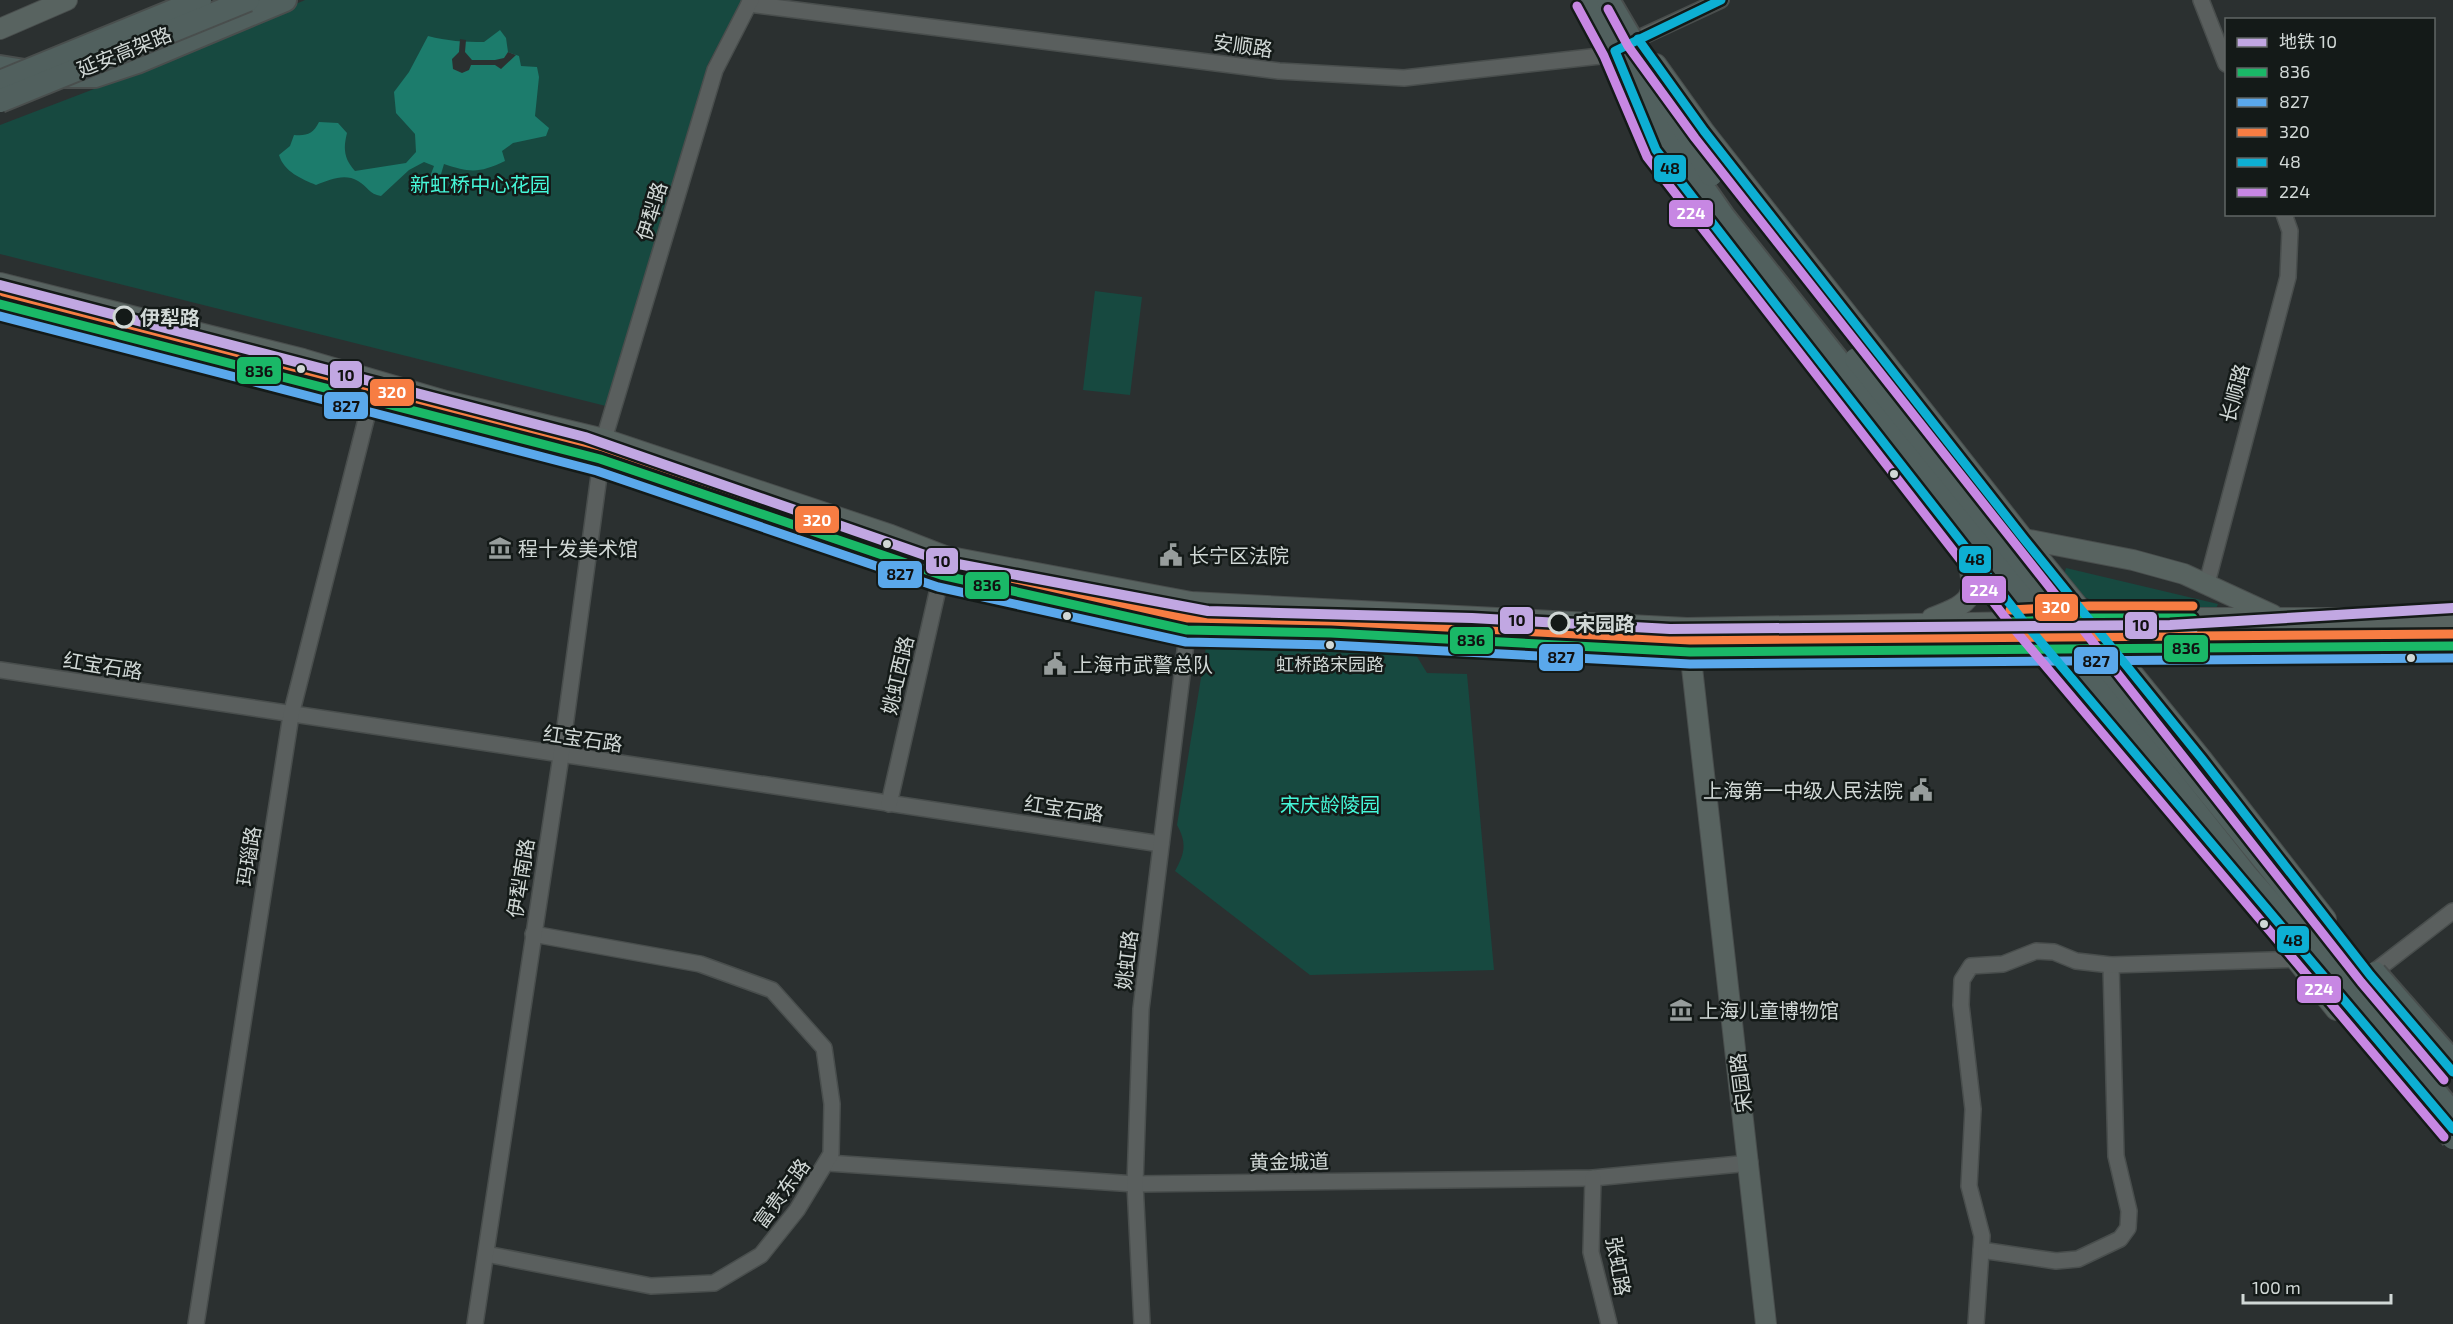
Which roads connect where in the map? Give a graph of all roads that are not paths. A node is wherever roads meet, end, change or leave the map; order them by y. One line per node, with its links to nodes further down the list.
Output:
1 (67, 0): 11 (main road)
2 (200, 0): 16 (highway, 延安高架路, bridge)
3 (248, 0): 17 (highway, 延安高架路, bridge)
4 (285, 0): 15 (highway)
5 (1617, 0): 12 (main road)
6 (1622, 0): 18 (highway, bridge)
7 (1721, 0): 12 (street, 安顺路)
8 (2201, 0): 14 (street)
9 (1592, 1): 13 (main road); 18 (highway, bridge); 54 (highway, bridge)
10 (750, 2): 13 (street, 安顺路); 23 (street, 伊犁路)
11 (0, 29)
12 (1638, 39): 13 (street, 安顺路); 25 (main road)
13 (1615, 51): 26 (main road)
14 (2225, 61)
15 (0, 67)
16 (0, 82)
17 (0, 101)
18 (1696, 153): 48 (highway, bridge)
19 (2285, 216): 28 (street, 长顺路)
20 (0, 283): 23 (main road)
21 (0, 304): 22 (main road)
22 (371, 400): 24 (main road); 44 (street, 玛瑙路)
23 (604, 439): 24 (street, 伊犁南路); 27 (main road)
24 (600, 459): 27 (main road); 45 (street, 伊犁南路)
25 (2024, 539): 28 (main road); 30 (main road)
26 (1967, 549): 33 (main road); 34 (main road)
27 (943, 566): 29 (main road); 36 (main road); 46 (street, 姚虹西路)
28 (2207, 583): 31 (main road)
29 (1191, 602): 35 (main road); 36 (street, 姚虹路)
30 (2089, 618): 31 (main road); 34 (main road); 39 (main road)
31 (2278, 618): 32 (main road)
32 (2453, 618)
33 (1921, 622): 34 (main road); 35 (main road)
34 (2024, 622): 40 (main road)
35 (1687, 628): 41 (main road, 宋园路)
36 (1187, 630): 41 (main road); 47 (street, 姚虹路)
37 (2453, 646): 38 (main road)
38 (2145, 647): 39 (main road); 43 (main road)
39 (2113, 648): 40 (main road); 43 (main road)
40 (2046, 649): 41 (main road); 51 (main road)
41 (1690, 652): 62 (main road, 宋园路)
42 (0, 670): 44 (street, 红宝石路)
43 (2138, 679): 53 (main road)
44 (291, 715): 45 (street, 红宝石路); 67 (street, 玛瑙路)
45 (561, 756): 46 (street, 红宝石路); 50 (street, 伊犁南路)
46 (889, 804): 47 (street, 红宝石路)
47 (1161, 844): 64 (street, 姚虹路)
48 (2254, 845): 55 (highway, bridge); 57 (highway, bridge)
49 (2453, 911): 53 (street)
50 (533, 934): 61 (street, 富贵东路); 66 (street, 伊犁南路)
51 (2302, 959): 52 (street); 59 (main road)
52 (2111, 965): 65 (street); 65 (street)
53 (2370, 975): 56 (main road)
54 (2344, 984): 58 (highway, bridge); 60 (highway, bridge)
55 (2453, 1062)
56 (2453, 1072)
57 (2453, 1093)
58 (2453, 1114)
59 (2453, 1129)
60 (2453, 1138)
61 (828, 1162): 64 (street, 黄金城道); 66 (street, 富贵东路)
62 (1750, 1163): 63 (street, 黄金城道); 71 (main road, 宋园路)
63 (1593, 1178): 64 (street, 黄金城道); 70 (street, 张虹路)
64 (1135, 1184): 69 (street, 姚虹路)
65 (1981, 1250): 72 (street)
66 (486, 1254): 68 (street, 伊犁南路)
67 (196, 1324)
68 (475, 1324)
69 (1142, 1324)
70 (1609, 1324)
71 (1766, 1324)
72 (1976, 1324)

